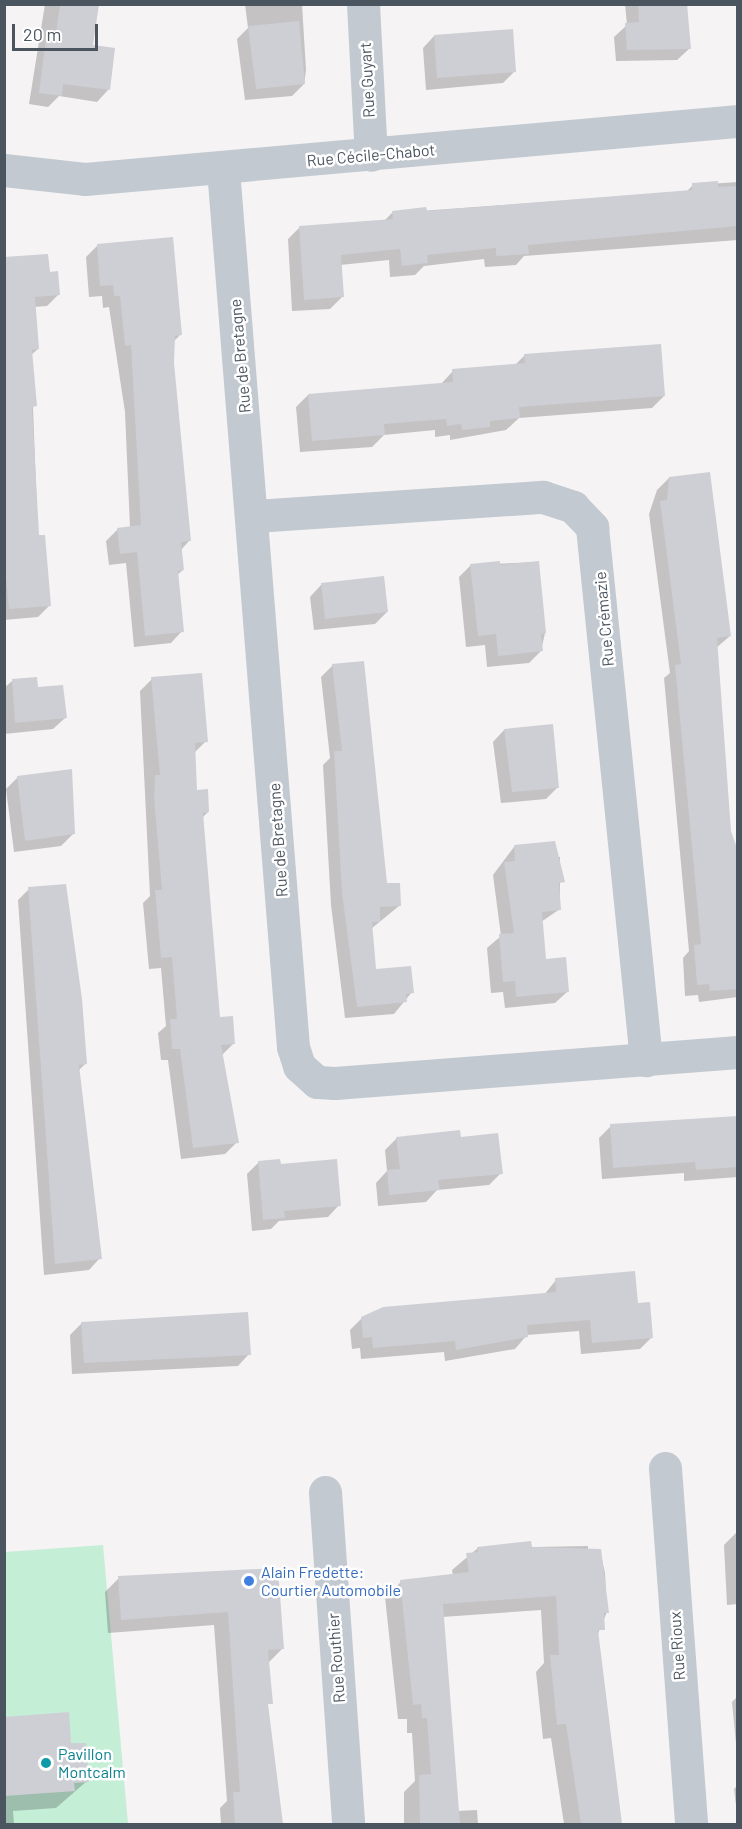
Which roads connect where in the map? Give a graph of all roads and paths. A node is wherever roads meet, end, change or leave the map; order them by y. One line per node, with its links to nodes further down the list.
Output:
1 (363, 4): 3 (street, Rue Guyart)
2 (738, 122): 3 (street, Rue Cécile-Chabot)
3 (371, 155): 4 (street, Rue Cécile-Chabot)
4 (224, 169): 5 (street, Rue Cécile-Chabot); 6 (street, Rue de Bretagne)
5 (4, 170)
6 (254, 516): 8 (street, Rue Crémazie); 8 (street, Rue de Bretagne)
7 (738, 1052): 8 (street, Rue de Bretagne)
8 (646, 1060)
9 (665, 1468): 12 (street, Rue Rioux)
10 (325, 1492): 11 (street, Rue Routhier)
11 (348, 1824)
12 (691, 1824)

